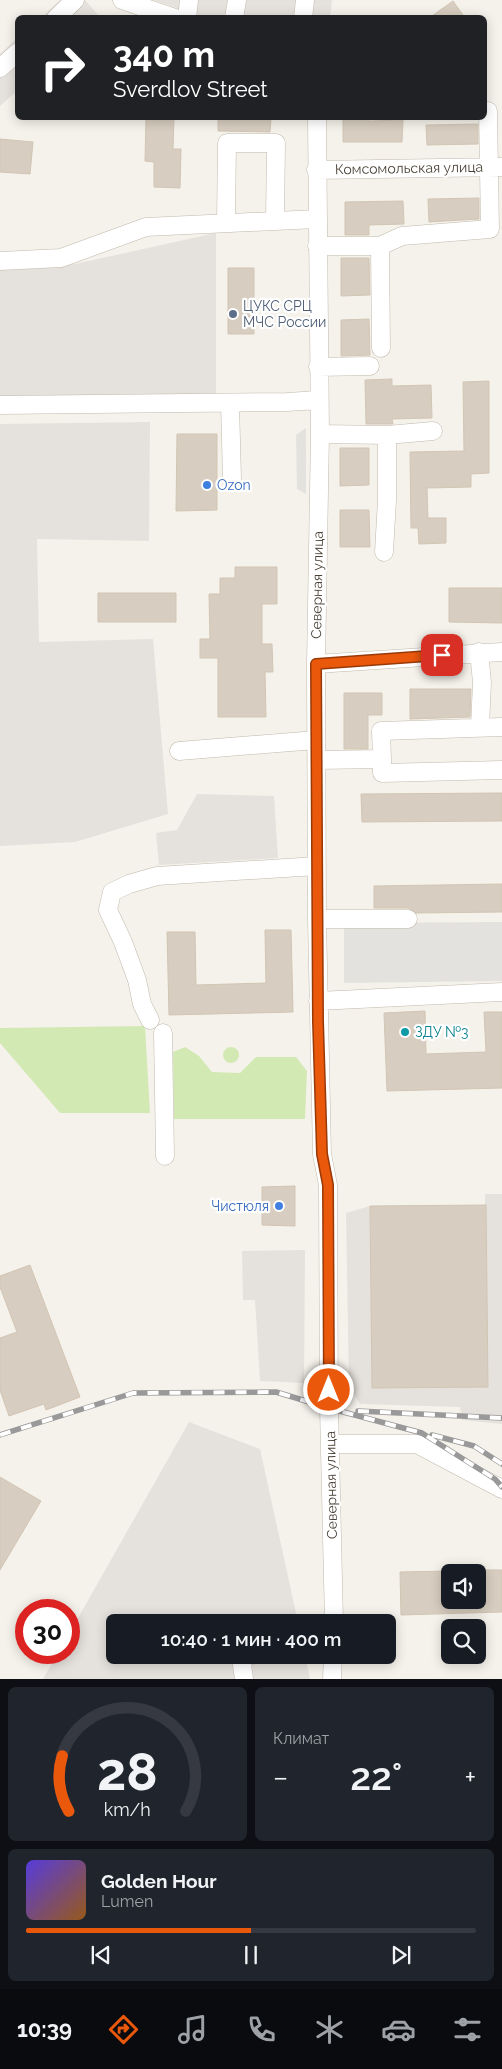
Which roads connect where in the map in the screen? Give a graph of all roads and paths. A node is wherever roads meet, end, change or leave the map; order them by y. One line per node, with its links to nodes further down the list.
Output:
1 (75, 0): 6 (street)
2 (122, 0): 7 (street)
3 (189, 0): 8 (street)
4 (237, 0): 9 (street)
5 (305, 0): 10 (street)
6 (59, 15)
7 (166, 15)
8 (187, 15)
9 (234, 15)
10 (303, 15)
11 (15, 55): 12 (street)
12 (0, 68)
13 (492, 111): 15 (street)
14 (317, 120): 16 (street, Северная улица)
15 (496, 167): 16 (street, Комсомольская улица); 20 (street)
16 (316, 170): 17 (street, Северная улица)
17 (317, 219): 18 (street); 21 (street, Северная улица)
18 (275, 221): 19 (street); 19 (street)
19 (226, 222): 23 (street)
20 (496, 233): 22 (street)
21 (317, 246): 22 (street); 26 (street, Северная улица)
22 (380, 246): 24 (street)
23 (0, 261)
24 (381, 348)
25 (370, 366): 26 (street)
26 (318, 367): 27 (street, Северная улица)
27 (319, 400): 28 (street); 31 (street, Северная улица)
28 (230, 403): 29 (street); 33 (street)
29 (0, 405)
30 (433, 430): 32 (street)
31 (320, 434): 32 (street); 37 (street, Северная улица)
32 (387, 435): 34 (street)
33 (232, 479)
34 (384, 552)
35 (479, 652): 36 (street); 37 (street); 38 (street)
36 (502, 652)
37 (316, 664): 40 (street, Северная улица)
38 (480, 727): 39 (street); 42 (street)
39 (502, 727)
40 (316, 740): 41 (street); 43 (street, Северная улица)
41 (179, 751)
42 (382, 759): 43 (street); 44 (street)
43 (317, 760): 45 (street, Северная улица)
44 (502, 770)
45 (317, 866): 46 (street, Северная улица); 50 (street)
46 (317, 919): 47 (street); 49 (street, Северная улица)
47 (408, 919)
48 (502, 992): 49 (street)
49 (318, 1001): 53 (street, Северная улица)
50 (150, 1020)
51 (163, 1032): 52 (street)
52 (165, 1156)
53 (330, 1444): 54 (street); 55 (street, Северная улица)
54 (502, 1489)
55 (334, 1614)
56 (242, 1664): 58 (street)
57 (333, 1664): 59 (street)
58 (244, 1679)
59 (332, 1679)

